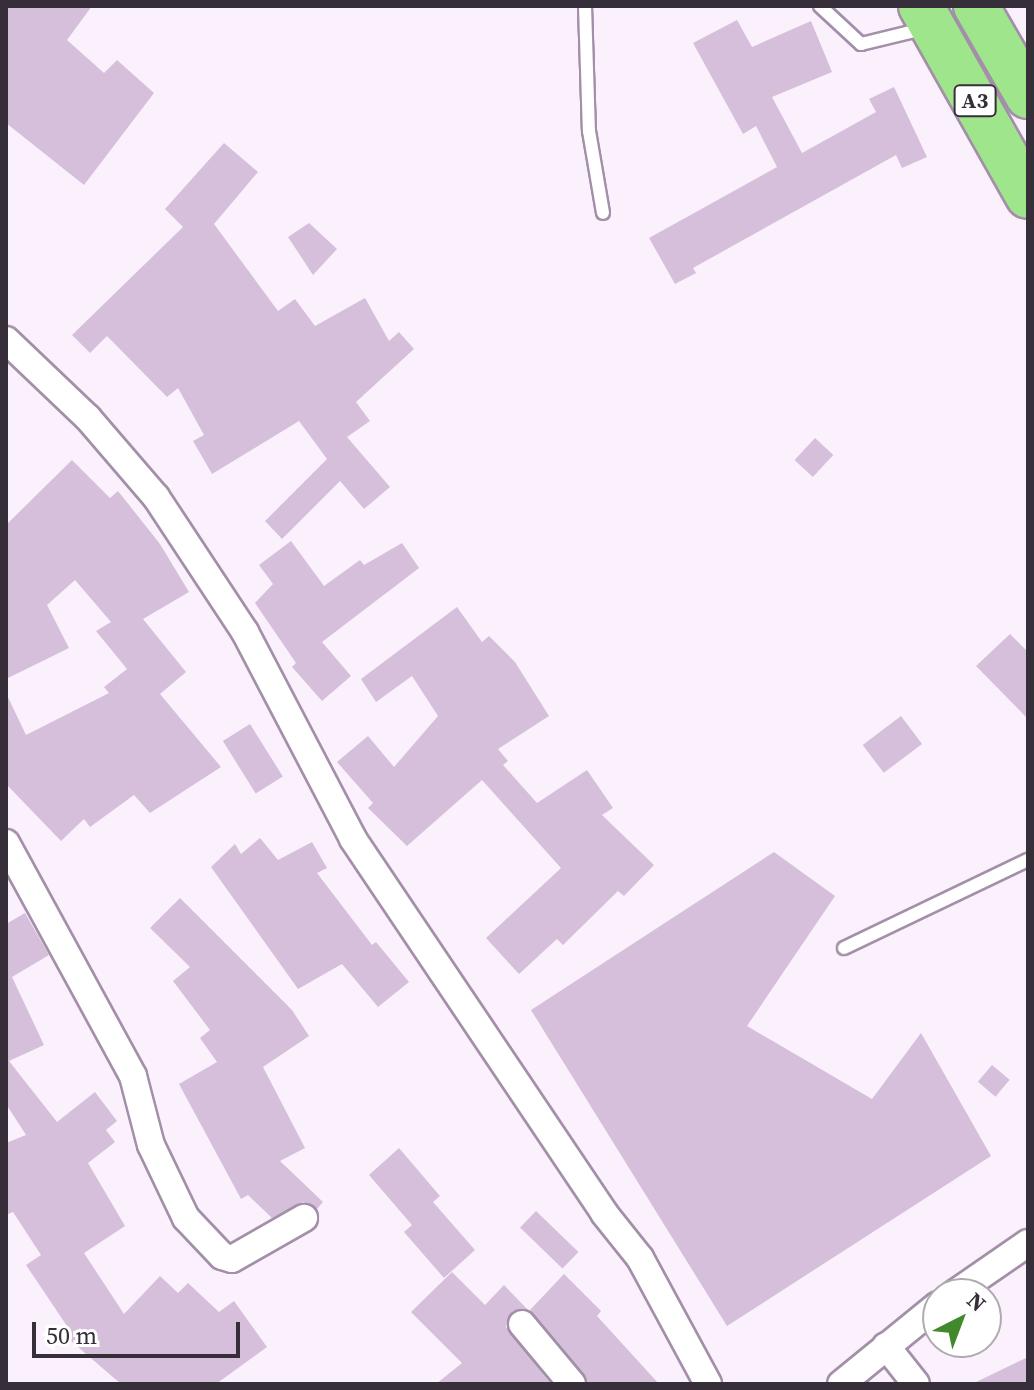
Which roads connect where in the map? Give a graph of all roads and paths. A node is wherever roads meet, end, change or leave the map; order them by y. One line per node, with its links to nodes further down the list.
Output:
1 (585, 6): 7 (lane)
2 (820, 6): 4 (lane)
3 (976, 6): 5 (highway, A3)
4 (927, 16): 6 (highway, A3)
5 (1028, 96)
6 (1028, 196)
7 (603, 213)
8 (6, 340): 19 (street)
9 (6, 843): 12 (street)
10 (1028, 860): 11 (lane)
11 (844, 948)
12 (304, 1218)
13 (1028, 1243): 14 (street)
14 (977, 1278)
15 (922, 1318): 17 (street)
16 (522, 1324): 18 (street)
17 (886, 1346): 20 (street); 21 (street)
18 (572, 1384)
19 (708, 1384)
20 (841, 1384)
21 (916, 1384)

